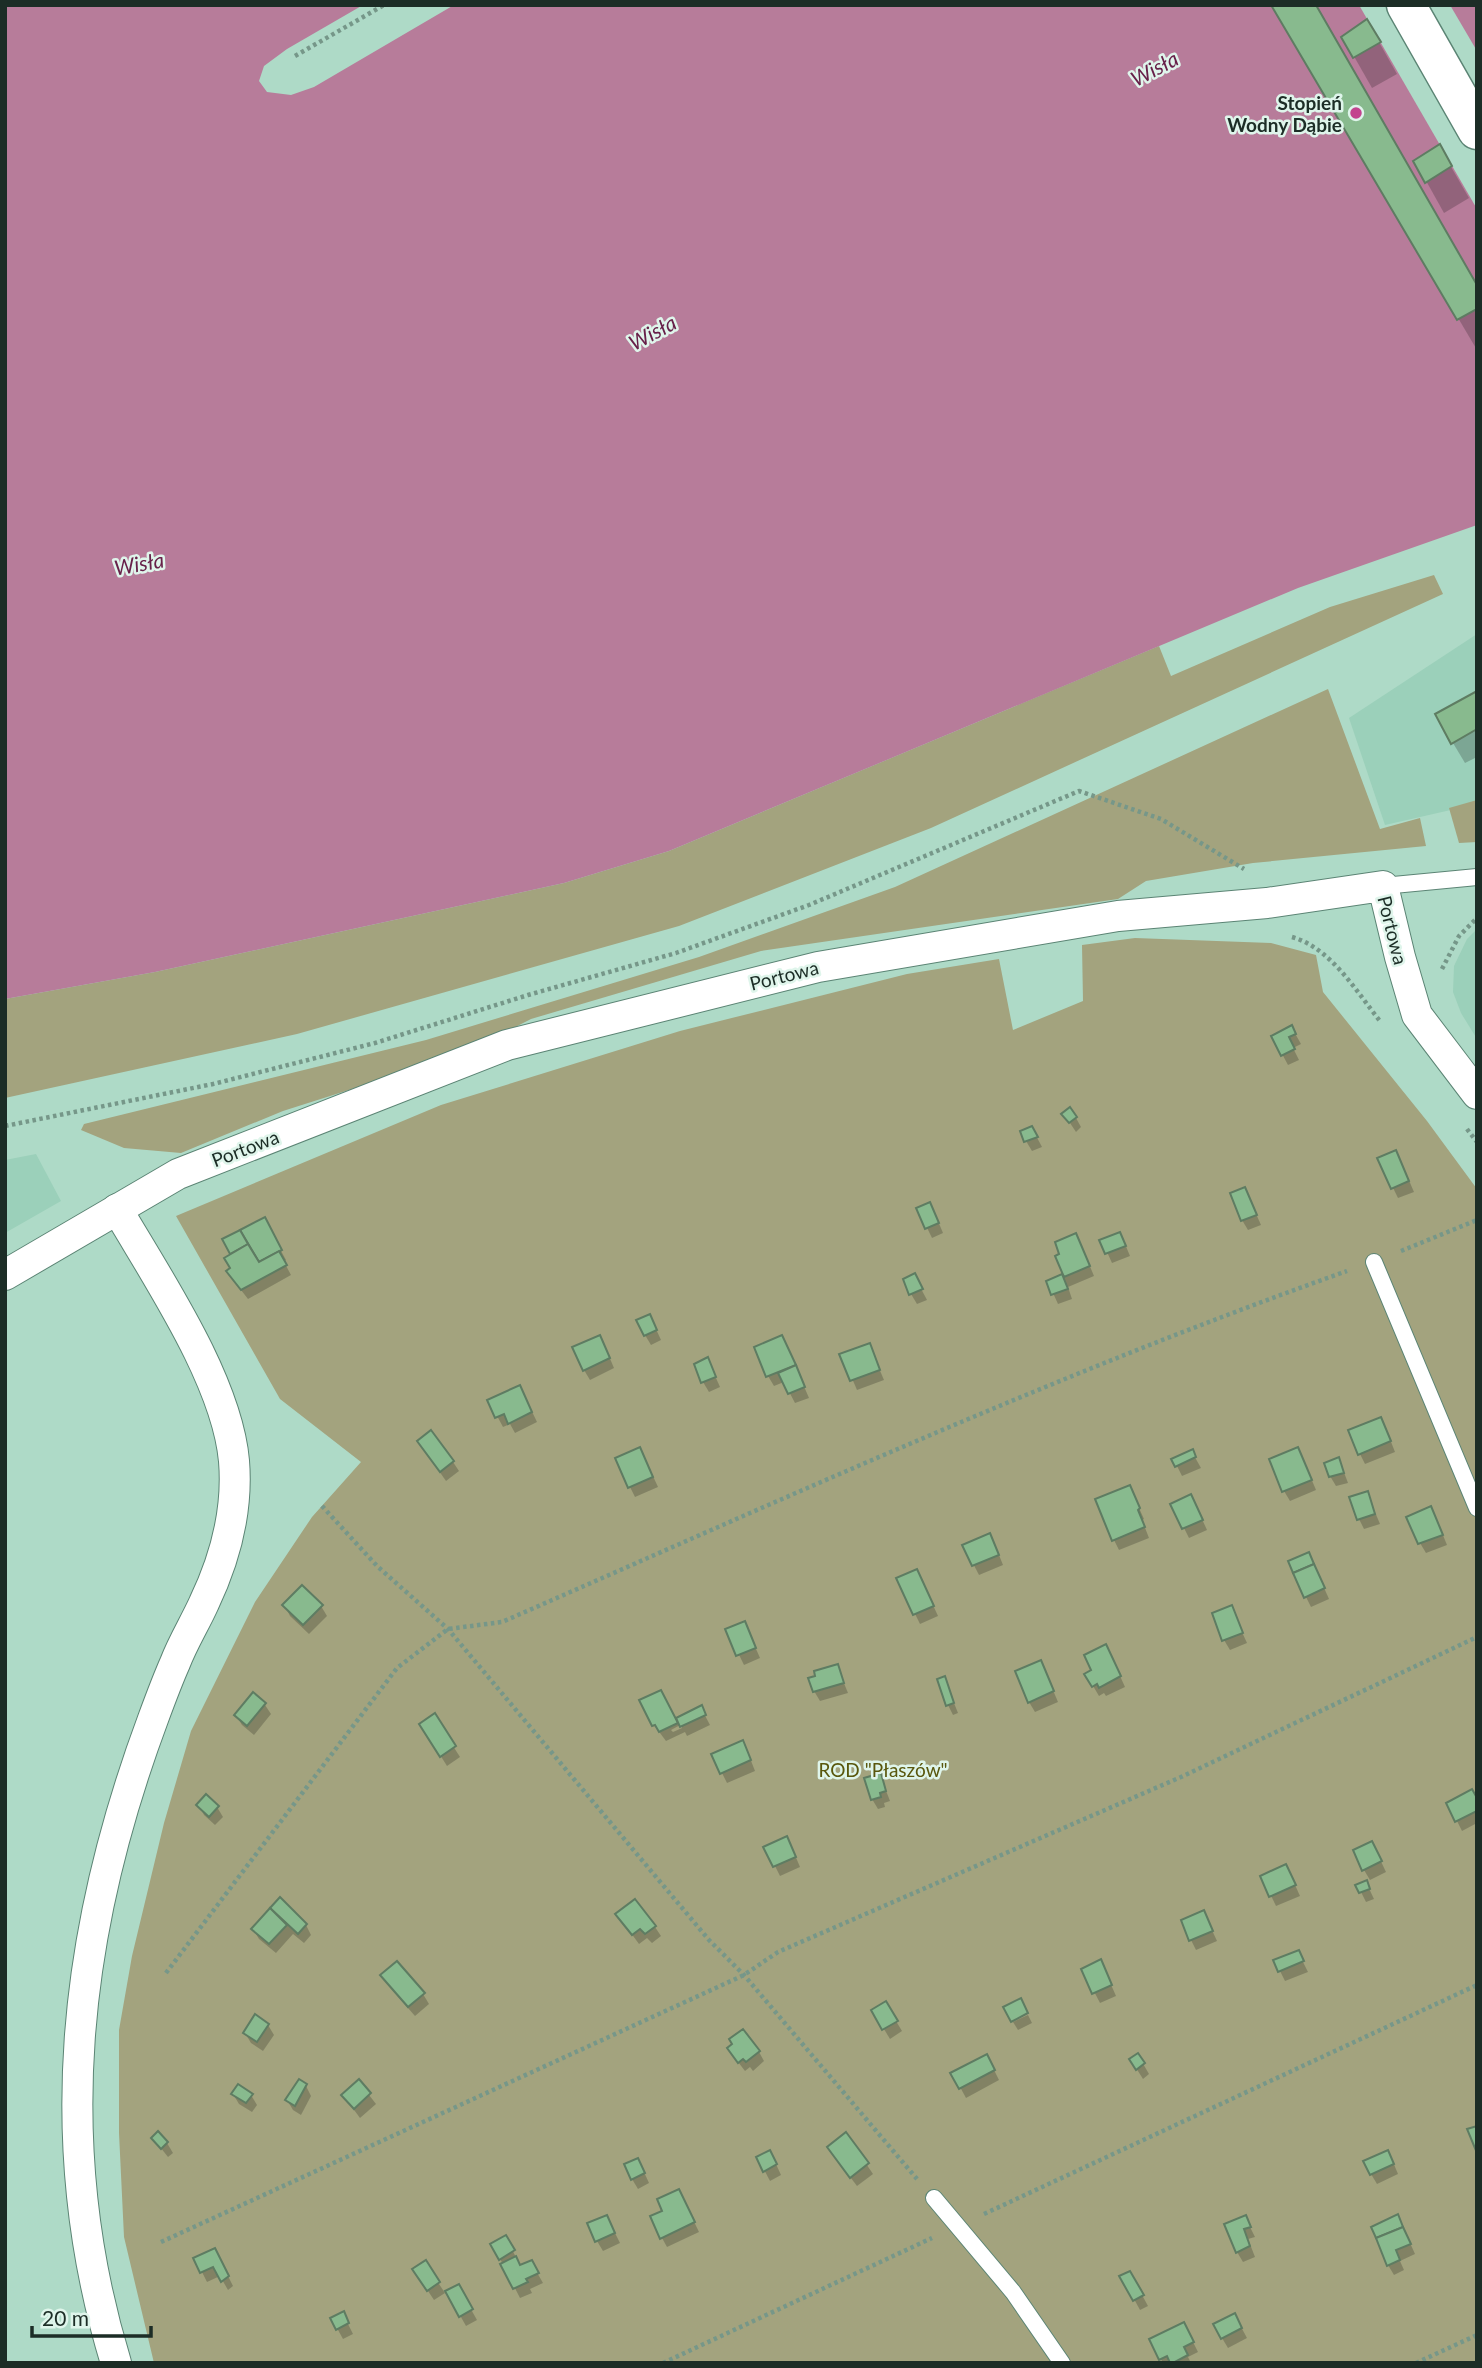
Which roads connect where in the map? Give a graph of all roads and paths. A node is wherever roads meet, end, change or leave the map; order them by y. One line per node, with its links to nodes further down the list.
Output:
1 (384, 5): 3 (path)
2 (1406, 5): 4 (street)
3 (295, 56)
4 (1477, 130)
5 (1249, 872): 11 (path)
6 (1477, 877): 7 (lane)
7 (1383, 887): 10 (street, Portowa); 12 (street, Portowa)
8 (1477, 918): 9 (path)
9 (1443, 981)
10 (1477, 1094)
11 (5, 1126)
12 (117, 1209): 15 (street, Portowa); 27 (street)
13 (1477, 1220): 14 (path)
14 (1374, 1262): 17 (lane); 18 (path)
15 (5, 1275)
16 (322, 1506): 18 (path)
17 (1477, 1508)
18 (448, 1629): 20 (path); 21 (path)
19 (1477, 1637): 21 (path)
20 (166, 1973)
21 (744, 1975): 23 (path); 25 (path)
22 (1477, 1985): 24 (path)
23 (934, 2198): 24 (lane)
24 (957, 2226): 28 (path); 29 (lane)
25 (161, 2242)
26 (1477, 2335): 30 (path)
27 (116, 2363)
28 (663, 2363)
29 (1062, 2363)
30 (1416, 2363)

